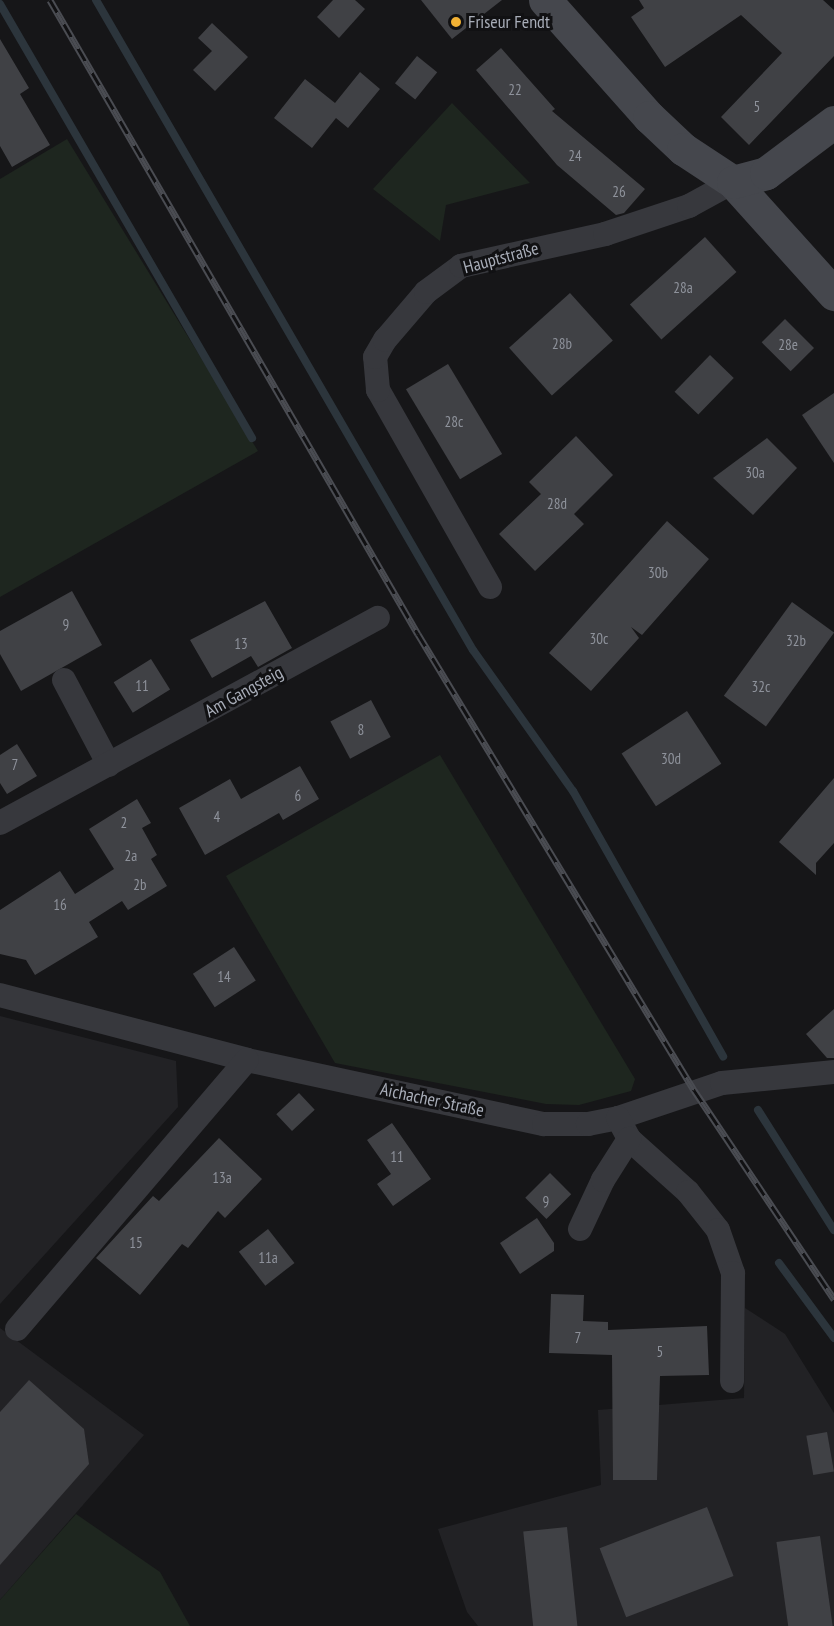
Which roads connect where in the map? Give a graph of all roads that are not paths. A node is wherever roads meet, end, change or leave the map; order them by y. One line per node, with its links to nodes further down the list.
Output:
1 (546, 0): 3 (main road)
2 (834, 122): 3 (main road)
3 (734, 182): 4 (main road); 5 (street, Hauptstraße)
4 (834, 294)
5 (490, 587)
6 (378, 618): 8 (street, Am Gangsteig)
7 (63, 680): 8 (street)
8 (108, 765): 9 (street, Am Gangsteig)
9 (0, 824)
10 (0, 995): 11 (street, Aichacher Straße)
11 (248, 1060): 13 (street, Aichacher Straße); 16 (street)
12 (834, 1072): 13 (street, Aichacher Straße)
13 (618, 1118): 14 (street)
14 (629, 1139): 15 (street); 17 (street)
15 (580, 1229)
16 (17, 1329)
17 (732, 1381)

